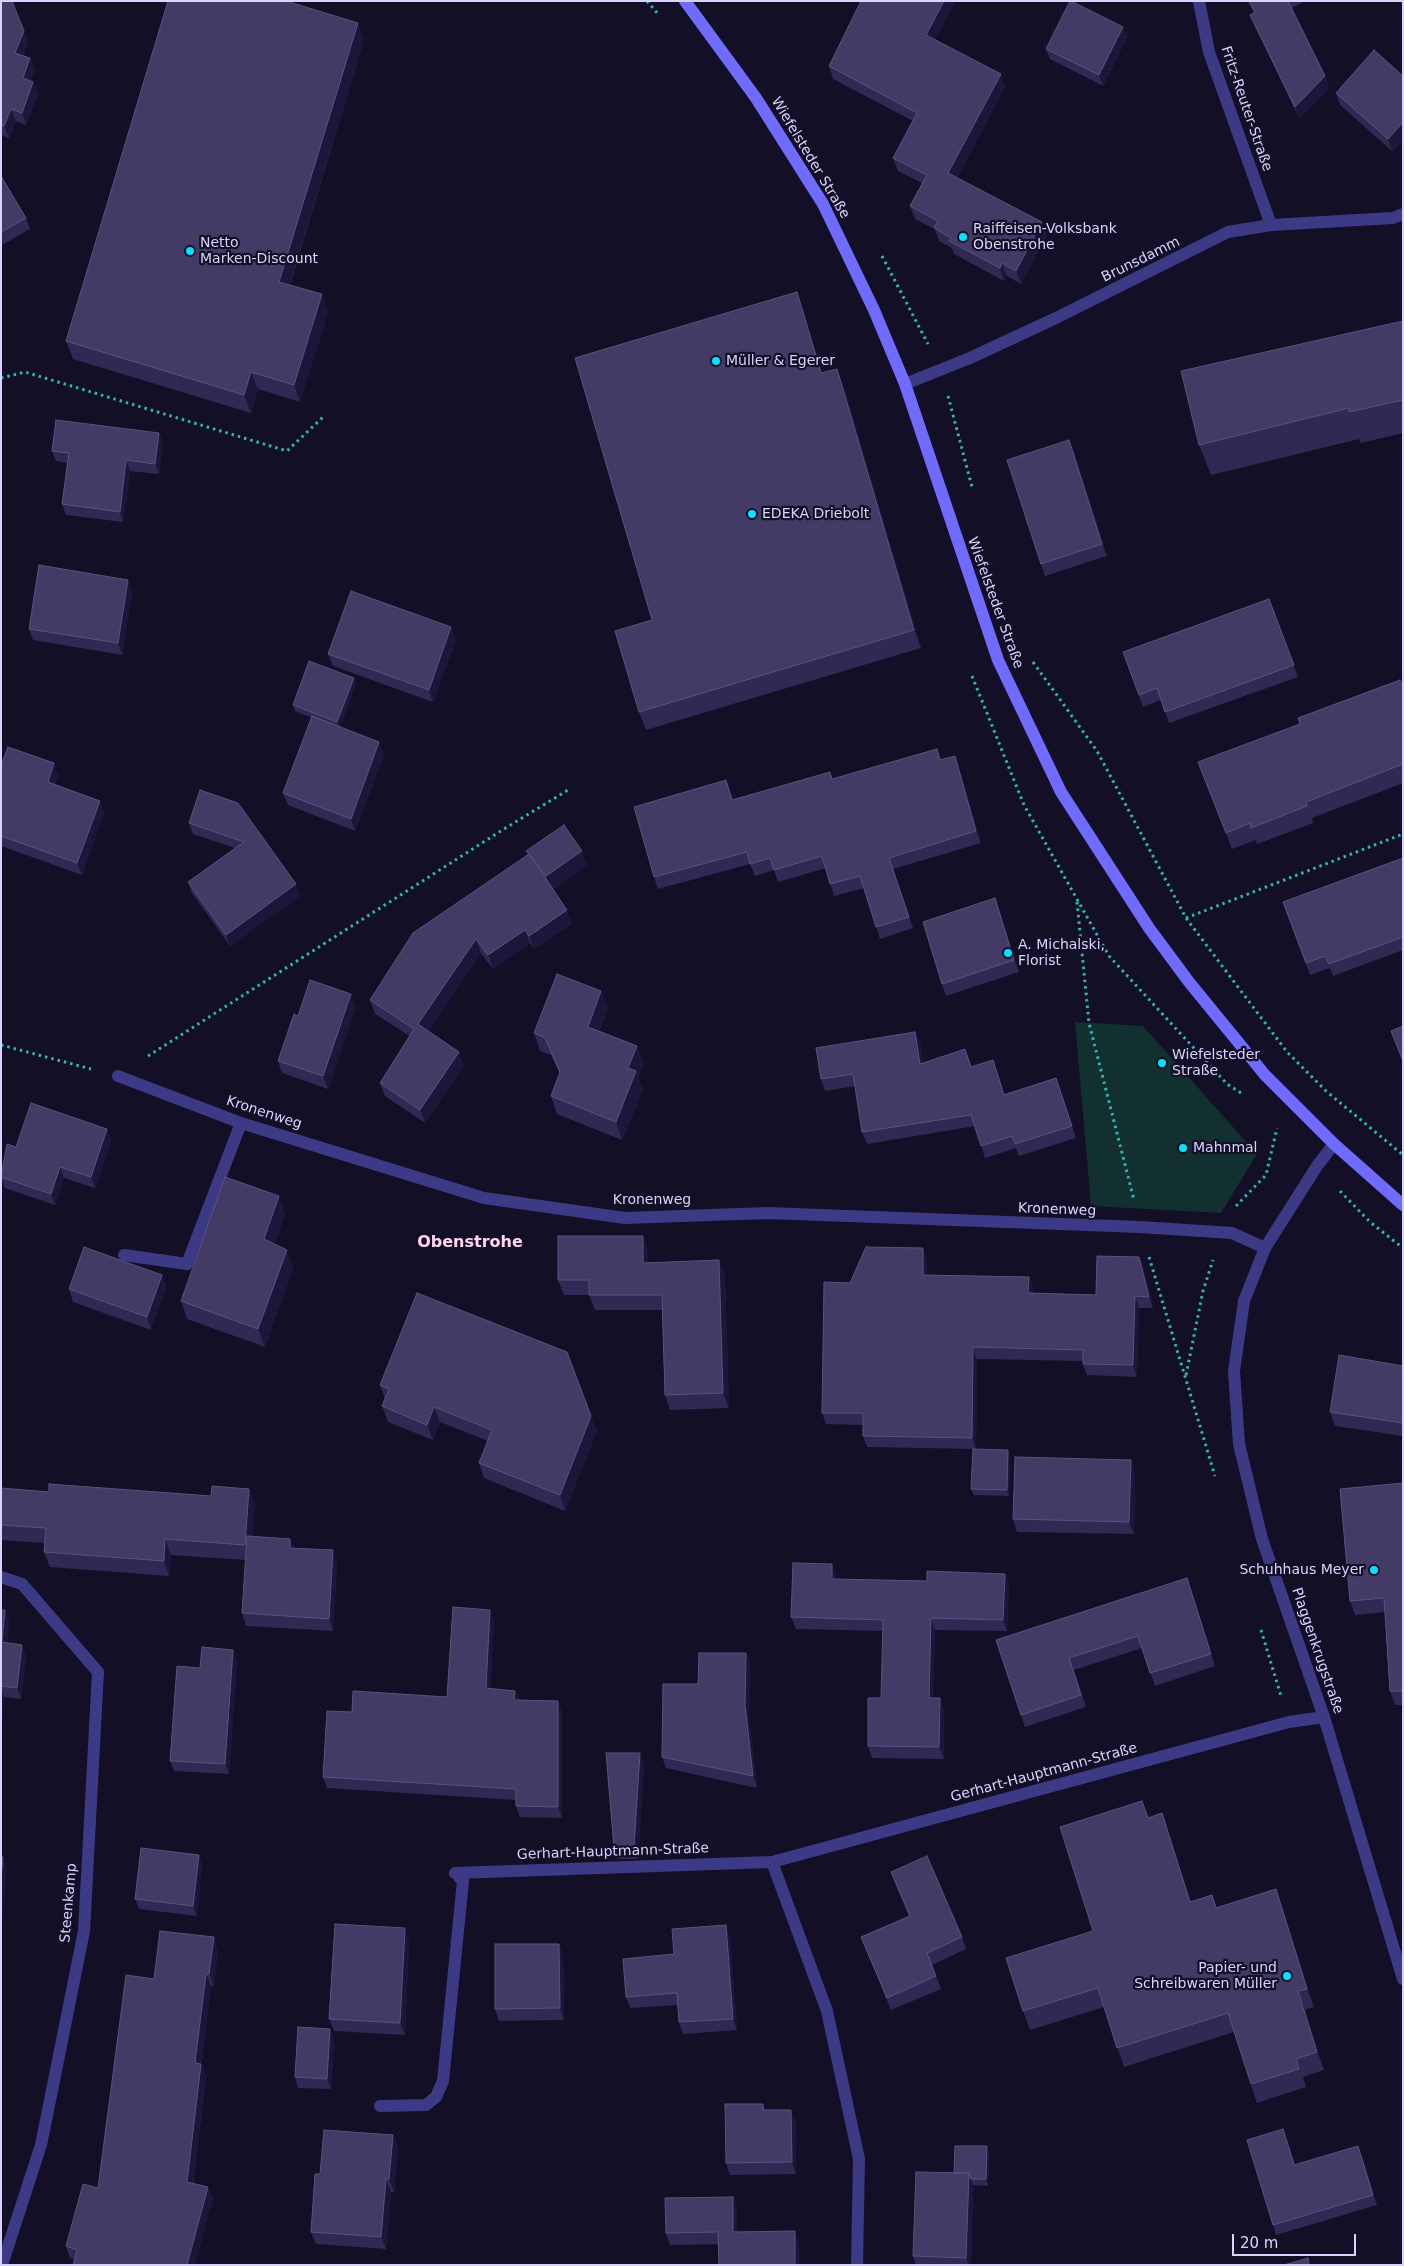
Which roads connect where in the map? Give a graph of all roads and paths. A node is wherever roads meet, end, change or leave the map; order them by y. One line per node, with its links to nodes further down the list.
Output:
1 (647, 1): 4 (path)
2 (685, 1): 10 (main road, Wiefelsteder Straße)
3 (1198, 1): 6 (street, Fritz-Reuter-Straße)
4 (660, 16)
5 (1403, 214): 6 (street, Brunsdamm)
6 (1271, 225): 8 (street, Brunsdamm)
7 (878, 248): 8 (path)
8 (941, 369): 10 (street, Brunsdamm); 12 (path)
9 (1, 378): 11 (path)
10 (905, 384): 21 (main road, Wiefelsteder Straße)
11 (324, 417)
12 (973, 490)
13 (1027, 655): 17 (path)
14 (972, 676): 24 (path)
15 (568, 790): 19 (path)
16 (1403, 834): 17 (path)
17 (1186, 918): 22 (path)
18 (1, 1045): 19 (path)
19 (118, 1076): 20 (street, Kronenweg)
20 (241, 1123): 24 (street, Kronenweg); 26 (street)
21 (1334, 1144): 23 (main road, Wiefelsteder Straße); 25 (street, Plaggenkrugstraße)
22 (1403, 1156)
23 (1403, 1205)
24 (1140, 1227): 25 (street, Kronenweg)
25 (1265, 1248): 28 (street, Plaggenkrugstraße)
26 (124, 1255)
27 (1, 1577): 32 (street, Steenkamp)
28 (1324, 1717): 29 (street, Gerhart-Hauptmann-Straße); 30 (street, Plaggenkrugstraße)
29 (772, 1862): 31 (street, Gerhart-Hauptmann-Straße); 33 (street)
30 (1403, 1979)
31 (380, 2106)
32 (2, 2265)
33 (857, 2265)

